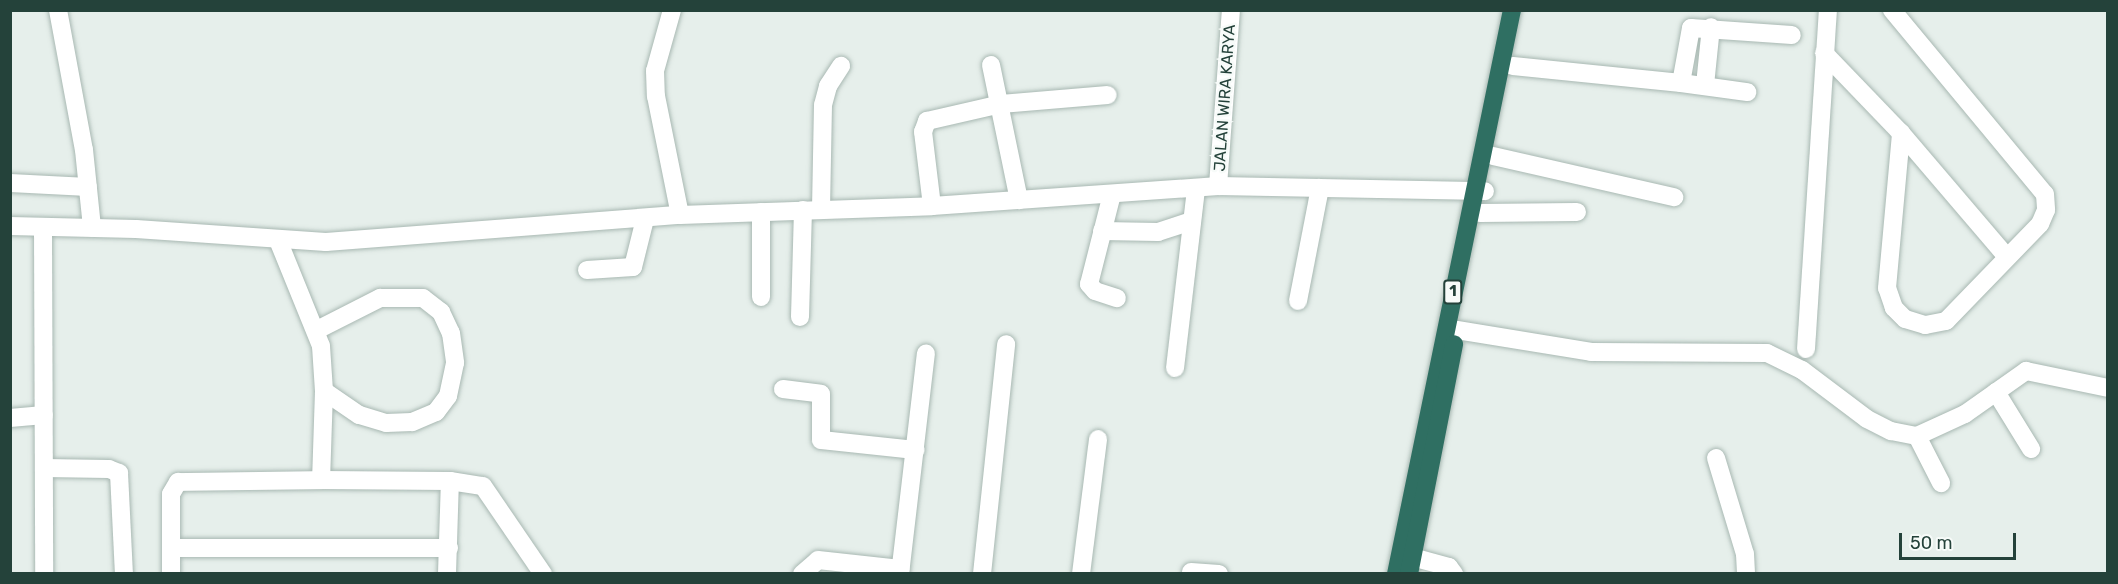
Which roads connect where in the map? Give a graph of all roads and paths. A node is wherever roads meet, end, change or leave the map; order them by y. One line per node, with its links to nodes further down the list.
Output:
1 (58, 10): 23 (street)
2 (672, 10): 35 (street)
3 (1231, 10): 22 (street, JALAN WIRA KARYA)
4 (1512, 10): 26 (highway, 1)
5 (1524, 10): 13 (highway, 1)
6 (1828, 10): 10 (street)
7 (1892, 10): 43 (street)
8 (1711, 27): 9 (street); 14 (street); 15 (street)
9 (1792, 35)
10 (1824, 53): 19 (street); 52 (street)
11 (992, 65): 18 (street)
12 (840, 66): 31 (street)
13 (1513, 66): 14 (street); 20 (highway, 1)
14 (1681, 83): 15 (street)
15 (1705, 85): 16 (street)
16 (1747, 92)
17 (1108, 95): 18 (street)
18 (1001, 104): 29 (street); 30 (street)
19 (1901, 134): 43 (street); 43 (street)
20 (1493, 156): 26 (highway, 1); 28 (street)
21 (10, 183): 23 (street)
22 (1218, 186): 24 (street); 25 (street)
23 (88, 187): 40 (street)
24 (1196, 188): 27 (street); 37 (street)
25 (1320, 188): 26 (street); 47 (street)
26 (1479, 191): 34 (highway, 1); 84 (highway, 1)
27 (1112, 194): 29 (street); 41 (street)
28 (1674, 197)
29 (1019, 200): 30 (street)
30 (932, 206): 31 (street)
31 (812, 209): 32 (street); 48 (street)
32 (761, 212): 35 (street); 45 (street)
33 (1577, 212): 34 (street)
34 (1480, 213): 50 (highway, 1)
35 (681, 215): 36 (street)
36 (645, 219): 42 (street); 44 (street)
37 (1191, 221): 41 (street); 54 (street)
38 (10, 226): 39 (street)
39 (43, 226): 40 (street); 59 (street)
40 (92, 228): 42 (street)
41 (1102, 231): 46 (street)
42 (278, 240): 49 (street)
43 (2006, 256)
44 (587, 270)
45 (761, 297)
46 (1117, 298)
47 (1298, 301)
48 (800, 317)
49 (317, 330): 57 (street); 57 (street)
50 (1457, 330): 61 (street); 72 (highway, 1)
51 (1006, 344): 81 (street)
52 (1806, 349)
53 (926, 354): 64 (street)
54 (1175, 368)
55 (783, 388): 64 (street)
56 (2108, 388): 58 (street)
57 (324, 391): 67 (street)
58 (1996, 392): 61 (street); 63 (street)
59 (44, 416): 60 (street); 66 (street)
60 (10, 418)
61 (1917, 436): 69 (street)
62 (1098, 439): 82 (street)
63 (2031, 449)
64 (915, 450): 73 (street)
65 (1716, 458): 86 (street)
66 (44, 468): 75 (street); 76 (street)
67 (321, 480): 68 (street); 70 (street)
68 (450, 481): 71 (street); 79 (street)
69 (1941, 483)
70 (171, 548): 71 (street); 77 (street)
71 (449, 548): 78 (street)
72 (1410, 565): 85 (street)
73 (901, 571): 80 (street)
74 (1191, 572): 83 (street)
75 (44, 573)
76 (124, 573)
77 (171, 573)
78 (447, 573)
79 (543, 573)
80 (802, 573)
81 (982, 573)
82 (1081, 573)
83 (1219, 573)
84 (1396, 573)
85 (1454, 573)
86 (1746, 573)

